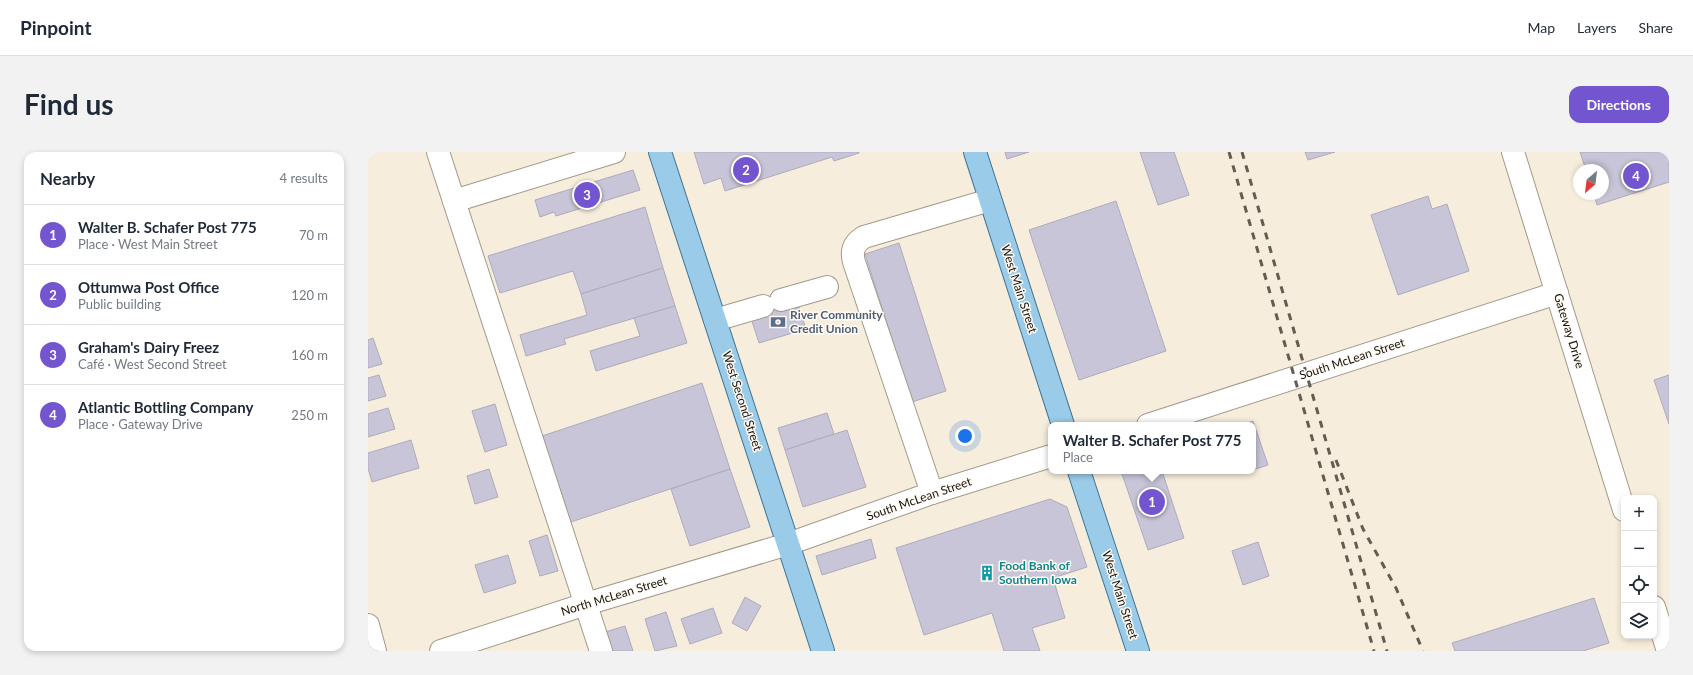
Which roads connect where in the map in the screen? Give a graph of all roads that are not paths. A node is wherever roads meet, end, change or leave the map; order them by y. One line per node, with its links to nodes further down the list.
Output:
1 (438, 152): 7 (street)
2 (614, 152): 7 (street)
3 (660, 152): 10 (main road, West Second Street)
4 (975, 152): 6 (main road, West Main Street)
5 (1513, 152): 9 (street, Gateway Drive)
6 (990, 200): 11 (main road, West Main Street); 15 (street)
7 (454, 201): 18 (street)
8 (827, 287): 10 (street)
9 (1557, 292): 12 (street, South McLean Street); 16 (street, Gateway Drive)
10 (715, 320): 17 (main road, West Second Street)
11 (1063, 422)
12 (1157, 422)
13 (1048, 457): 15 (street, South McLean Street)
14 (1079, 474): 25 (main road, West Main Street)
15 (932, 493): 17 (street, South McLean Street)
16 (1621, 500)
17 (788, 544): 18 (street, North McLean Street); 24 (main road, West Second Street)
18 (586, 604): 22 (street, North McLean Street); 23 (street)
19 (1657, 616): 26 (street)
20 (368, 625): 21 (street)
21 (375, 651)
22 (441, 651)
23 (601, 651)
24 (823, 651)
25 (1138, 651)
26 (1668, 651)

